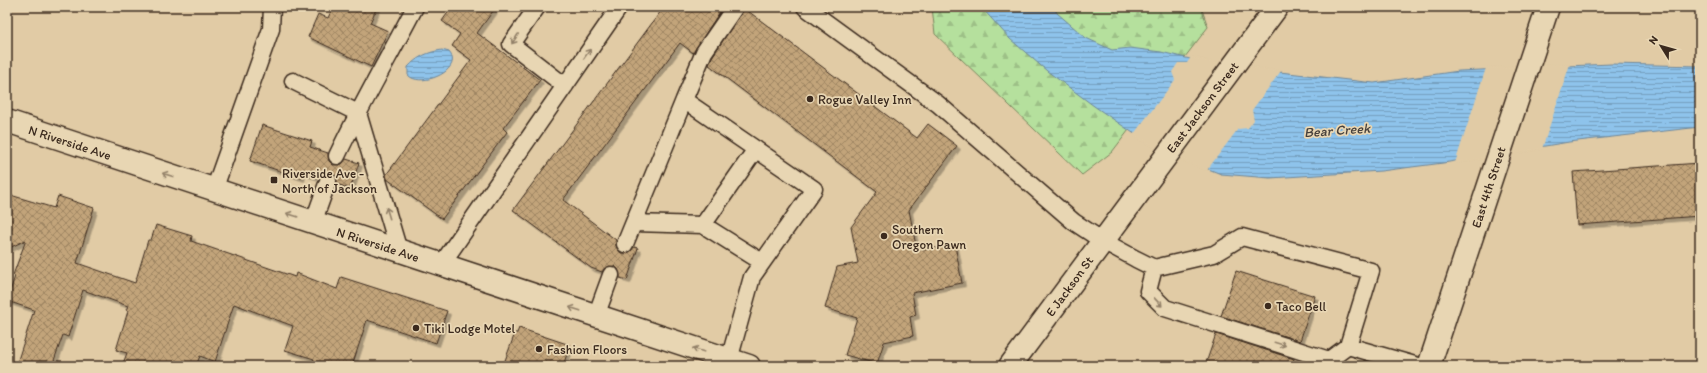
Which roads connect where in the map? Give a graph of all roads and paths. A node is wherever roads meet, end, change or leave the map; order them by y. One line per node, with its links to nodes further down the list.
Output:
1 (272, 7): 17 (lane)
2 (415, 7): 12 (lane)
3 (537, 7): 10 (lane, one-way to 10)
4 (616, 7): 10 (lane, one-way to 4)
5 (735, 7): 11 (lane)
6 (805, 7): 22 (lane)
7 (1277, 7): 18 (main road, East Jackson Street)
8 (1547, 11): 34 (main road, East 4th Street)
9 (293, 81): 12 (lane)
10 (565, 86): 26 (lane)
11 (684, 100): 14 (lane); 20 (lane)
12 (358, 113): 15 (lane); 24 (lane, one-way to 12)
13 (7, 121): 17 (main road, N Riverside Ave, one-way to 13)
14 (756, 149): 21 (lane); 25 (lane)
15 (337, 156)
16 (328, 181): 19 (lane)
17 (214, 190): 19 (main road, N Riverside Ave, one-way to 17)
18 (1128, 207): 22 (main road, E Jackson St)
19 (313, 222): 24 (main road, N Riverside Ave)
20 (634, 223): 21 (lane); 23 (lane)
21 (703, 225): 25 (lane)
22 (1102, 242): 27 (lane); 32 (main road, E Jackson St)
23 (625, 244)
24 (399, 251): 26 (main road, N Riverside Ave)
25 (762, 262): 31 (lane)
26 (441, 265): 29 (main road, N Riverside Ave, one-way to 26)
27 (1154, 268): 30 (lane, one-way to 30); 30 (lane)
28 (611, 275): 29 (lane)
29 (596, 316): 31 (main road, N Riverside Ave, one-way to 29)
30 (1348, 346): 33 (lane)
31 (739, 363)
32 (1010, 366)
33 (1418, 366)
34 (1428, 366)

